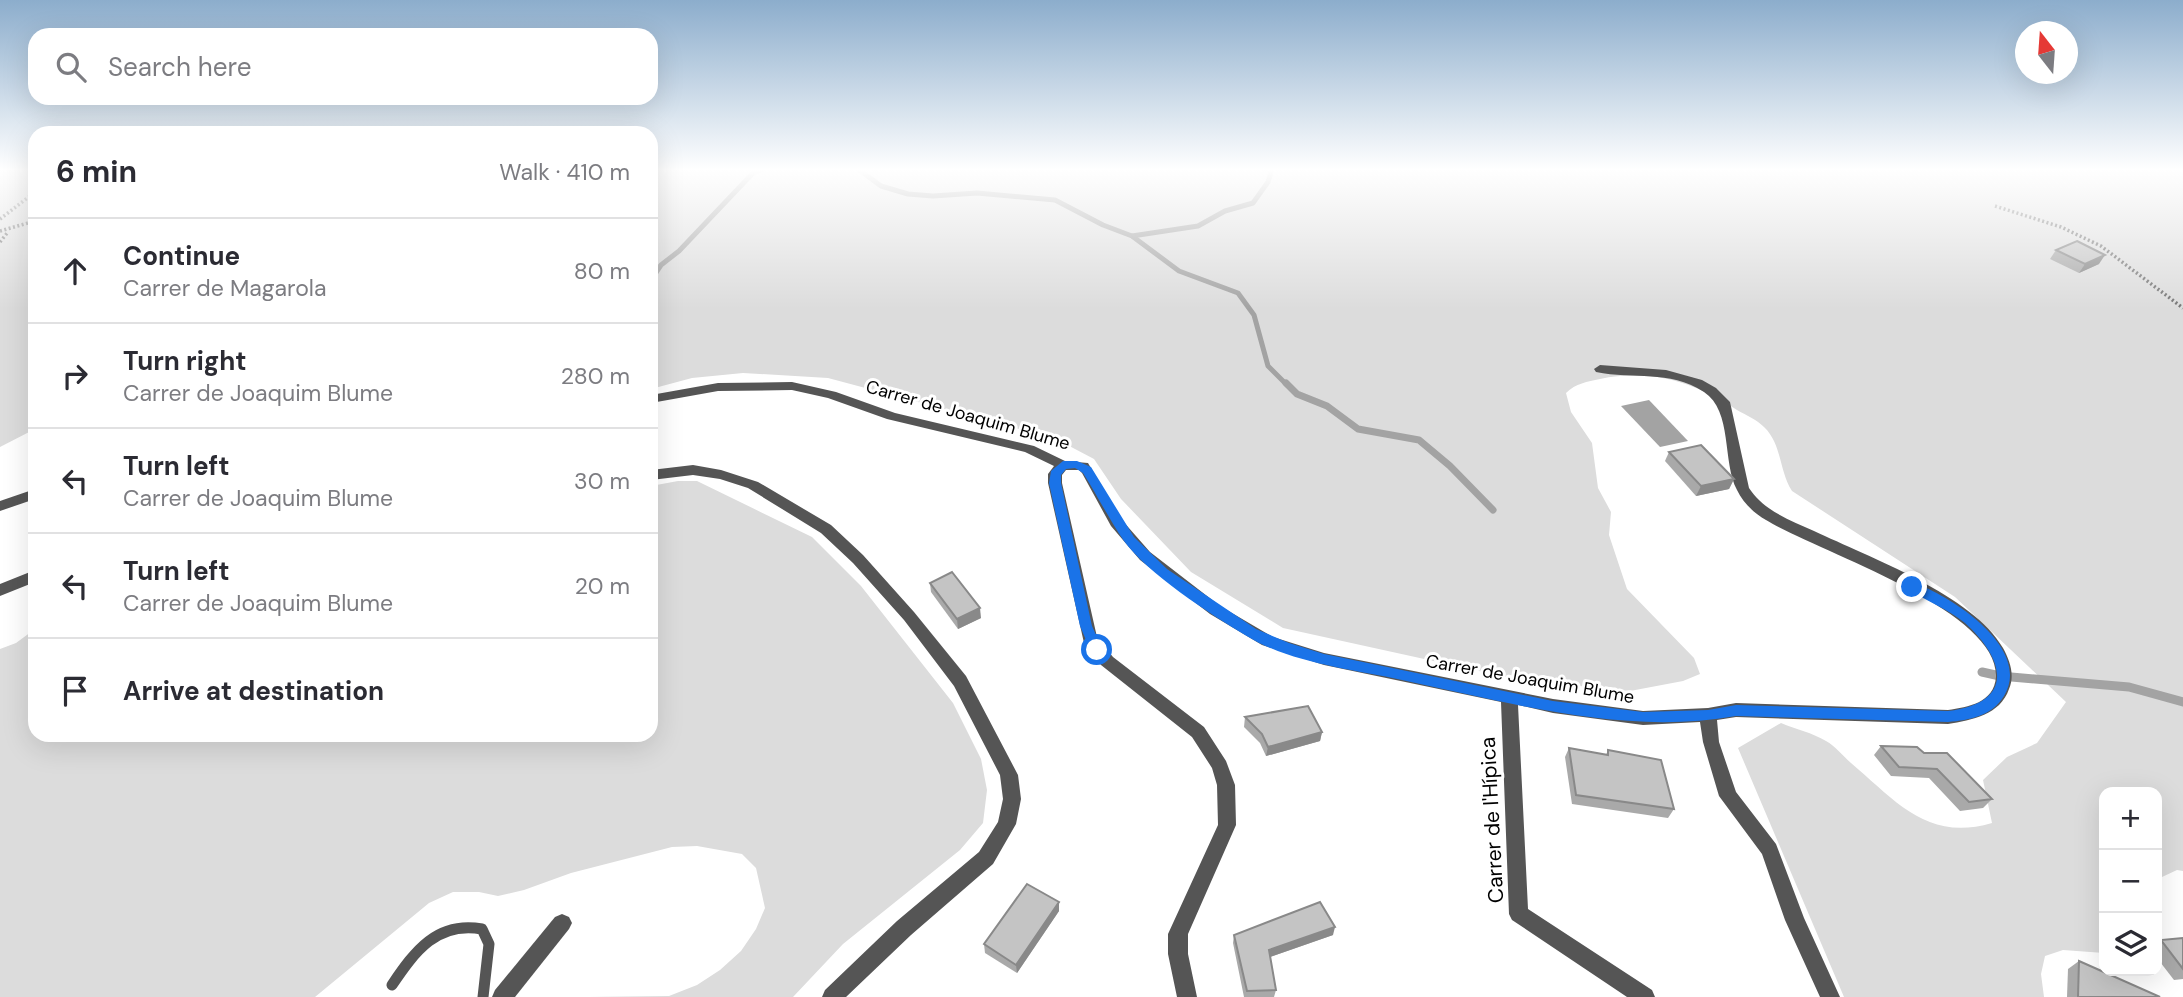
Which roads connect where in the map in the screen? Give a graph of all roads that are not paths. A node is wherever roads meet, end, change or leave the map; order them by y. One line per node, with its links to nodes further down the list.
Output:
1 (1600, 369): 10 (street, Carrer de Joaquim Blume)
2 (658, 398): 3 (street, Carrer de Joaquim Blume)
3 (1063, 465): 9 (street, Carrer de Joaquim Blume); 16 (street)
4 (658, 474): 15 (street)
5 (28, 496): 6 (street)
6 (0, 506)
7 (28, 579): 8 (street)
8 (0, 590)
9 (1509, 698): 10 (street, Carrer de Joaquim Blume); 17 (street, Carrer de l'Hípica)
10 (1708, 715): 18 (street)
11 (562, 923): 14 (street)
12 (392, 985): 13 (lane)
13 (483, 997)
14 (502, 997)
15 (832, 997)
16 (1187, 997)
17 (1645, 997)
18 (1830, 997)

